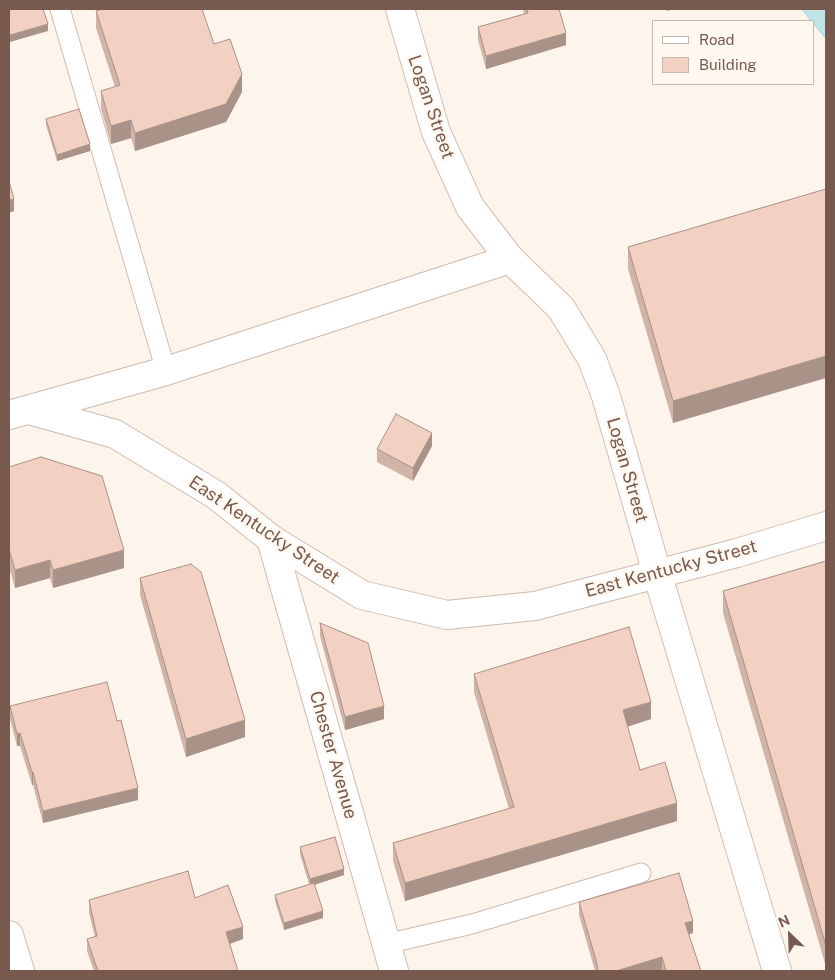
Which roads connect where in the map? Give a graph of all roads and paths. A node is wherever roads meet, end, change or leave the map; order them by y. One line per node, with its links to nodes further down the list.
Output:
1 (60, 9): 4 (lane)
2 (400, 9): 3 (street, Logan Street)
3 (510, 259): 4 (street, East Kentucky Street); 8 (street, Logan Street)
4 (166, 371): 5 (street, East Kentucky Street)
5 (19, 413): 7 (street, East Kentucky Street)
6 (826, 526): 8 (street, East Kentucky Street)
7 (271, 539): 8 (street, East Kentucky Street); 11 (street, Chester Avenue)
8 (657, 573): 14 (street, Logan Street)
9 (641, 873): 11 (lane)
10 (9, 935): 12 (street)
11 (386, 944): 13 (street, Chester Avenue)
12 (20, 971)
13 (394, 971)
14 (777, 971)

